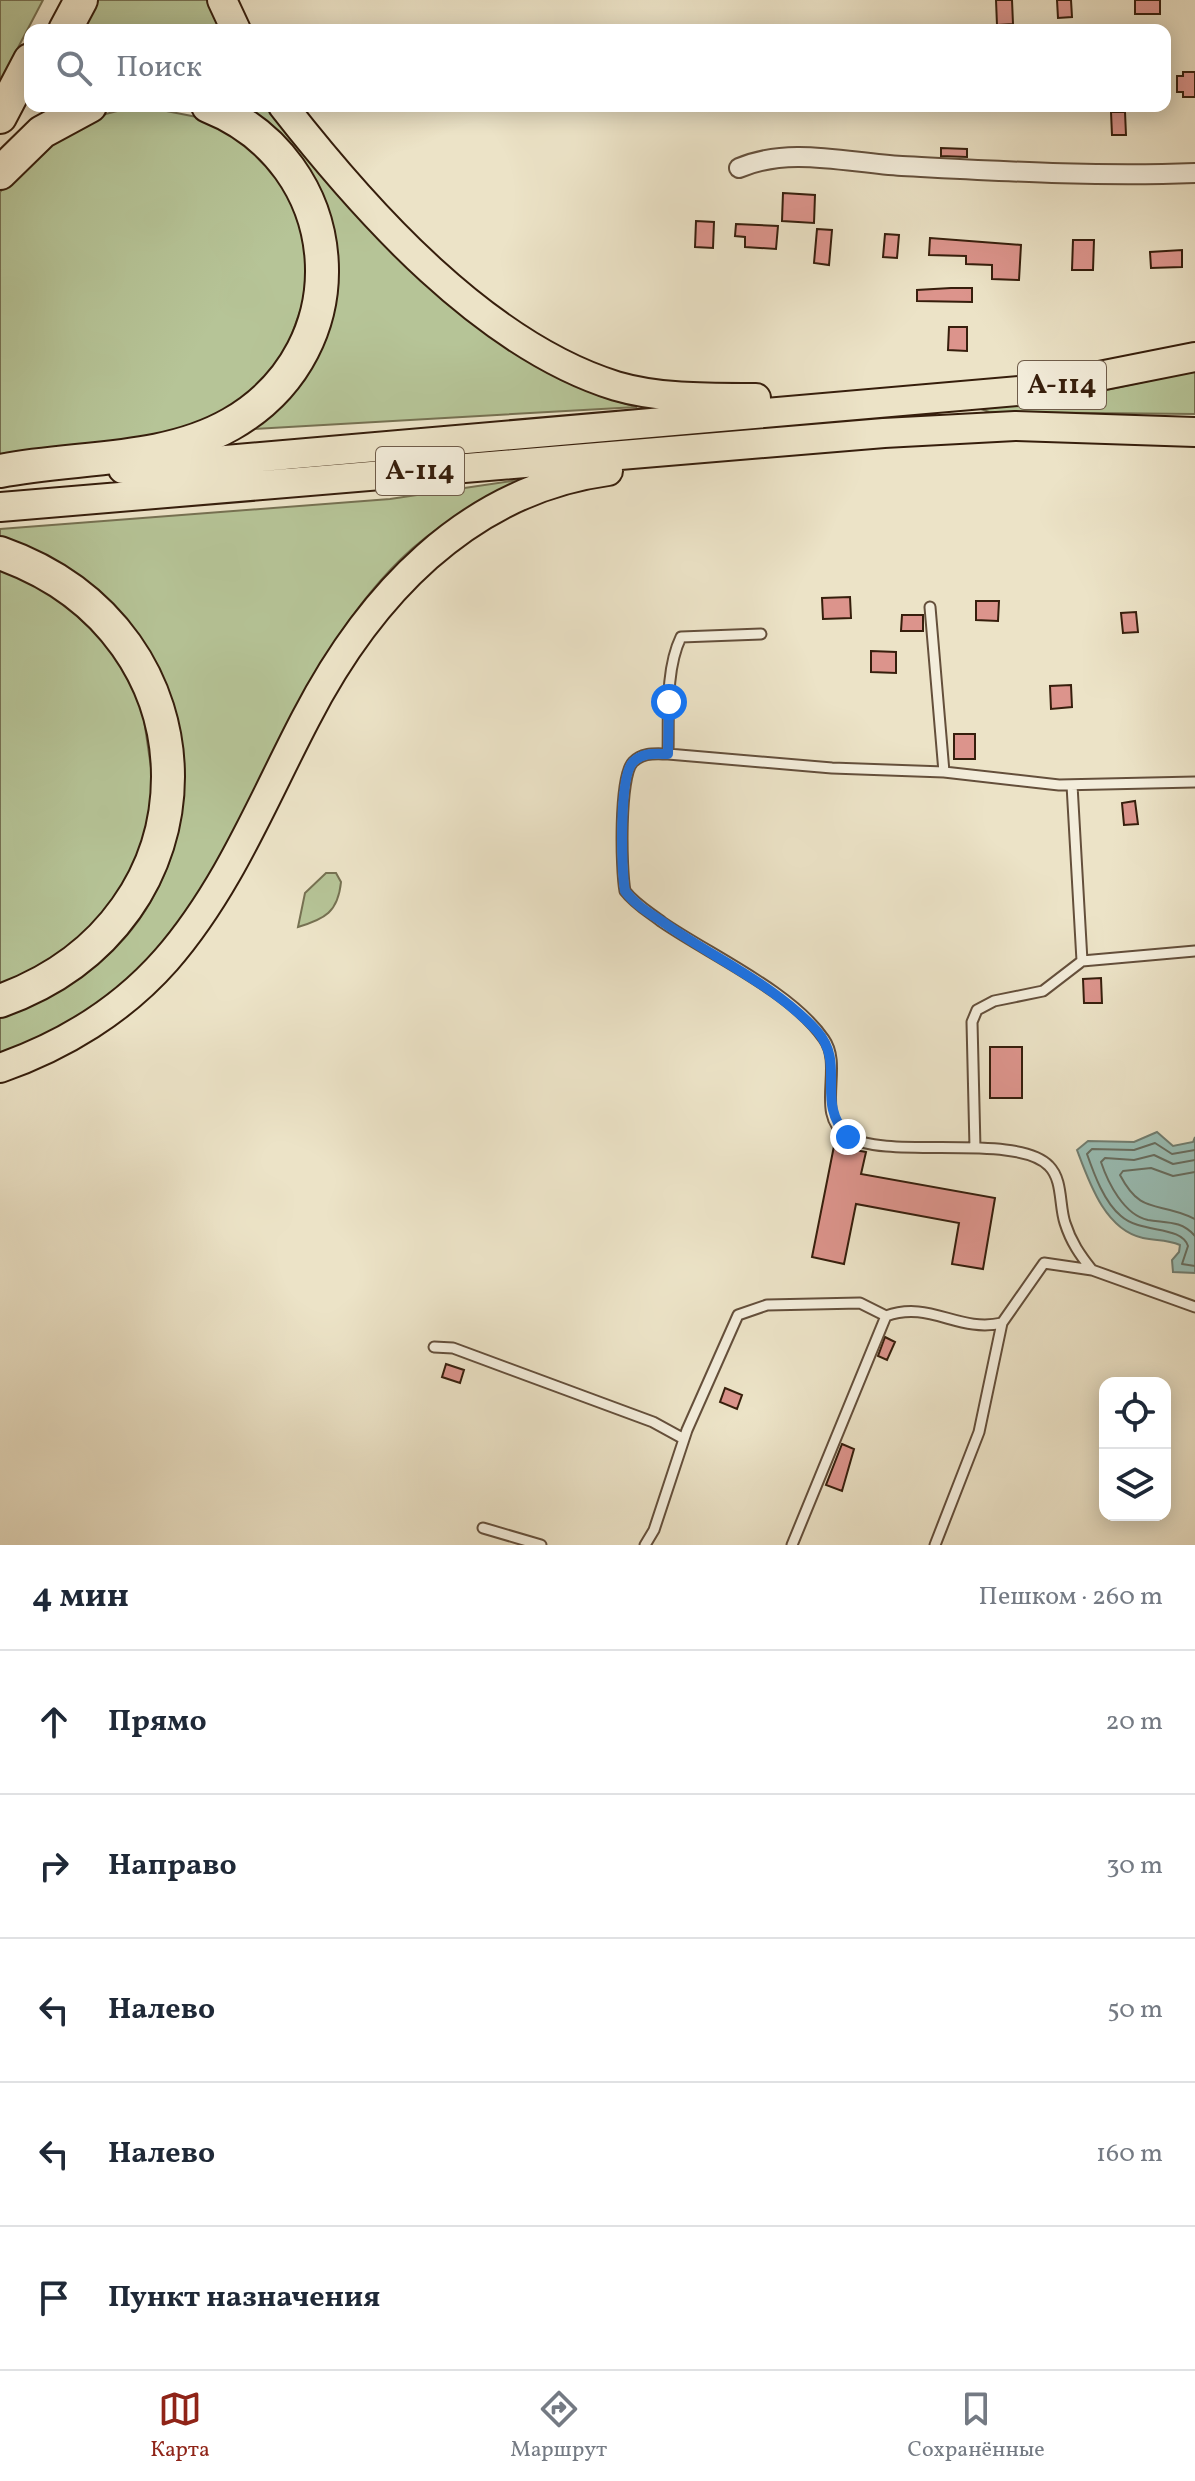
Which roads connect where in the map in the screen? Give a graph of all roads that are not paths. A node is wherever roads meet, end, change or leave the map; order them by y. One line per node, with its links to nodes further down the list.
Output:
1 (62, 0): 4 (highway)
2 (81, 0): 5 (highway)
3 (222, 0): 6 (main road)
4 (49, 24)
5 (68, 24)
6 (233, 24)
7 (24, 71): 12 (highway)
8 (24, 107): 13 (highway)
9 (79, 112): 15 (highway)
10 (221, 112): 21 (highway)
11 (288, 112): 18 (main road)
12 (0, 117)
13 (0, 152)
14 (739, 168): 16 (street)
15 (0, 173)
16 (1195, 173)
17 (1195, 357): 18 (main road, А-114)
18 (940, 398): 22 (main road, А-114)
19 (1195, 432): 20 (main road, А-114)
20 (884, 433): 23 (main road, А-114); 34 (main road)
21 (0, 471)
22 (0, 479)
23 (0, 507)
24 (0, 553): 33 (highway)
25 (930, 607): 28 (lane)
26 (761, 634): 27 (lane)
27 (668, 754): 28 (lane); 35 (lane)
28 (944, 772): 30 (lane)
29 (1195, 782): 30 (lane)
30 (1072, 785): 32 (lane)
31 (1195, 951): 32 (lane)
32 (1082, 961): 35 (lane)
33 (0, 1001)
34 (0, 1068)
35 (975, 1148): 36 (lane)
36 (1092, 1270): 37 (lane); 39 (lane)
37 (1195, 1307)
38 (886, 1316): 39 (lane); 41 (lane); 45 (lane)
39 (1002, 1323): 46 (lane)
40 (434, 1347): 41 (lane)
41 (684, 1439): 44 (lane)
42 (483, 1528): 43 (lane)
43 (541, 1545)
44 (645, 1545)
45 (792, 1545)
46 (935, 1545)

